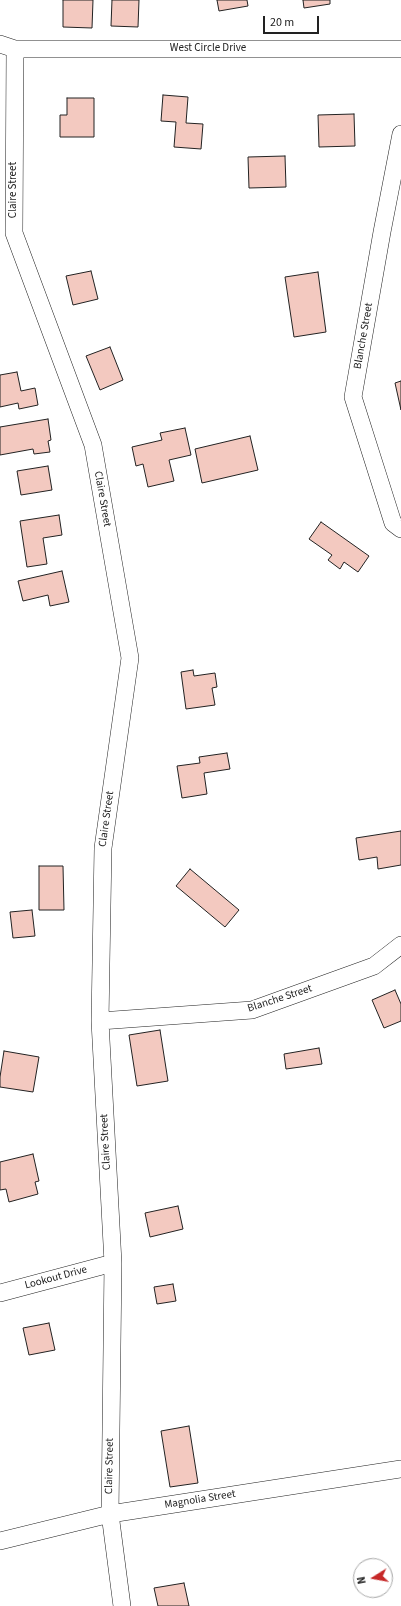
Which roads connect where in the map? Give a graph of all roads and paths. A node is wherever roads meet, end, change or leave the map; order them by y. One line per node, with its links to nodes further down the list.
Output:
1 (7, 46): 2 (street, West Circle Drive); 6 (street, Claire Street)
2 (401, 49)
3 (401, 134): 4 (street, Blanche Street)
4 (401, 529)
5 (401, 945): 6 (street, Blanche Street)
6 (100, 1021): 7 (street, Claire Street)
7 (113, 1264): 8 (street, Lookout Drive); 10 (street, Claire Street)
8 (0, 1294)
9 (401, 1469): 10 (street, Magnolia Street)
10 (110, 1514): 11 (street, Magnolia Street); 12 (street, Claire Street)
11 (0, 1541)
12 (122, 1606)

